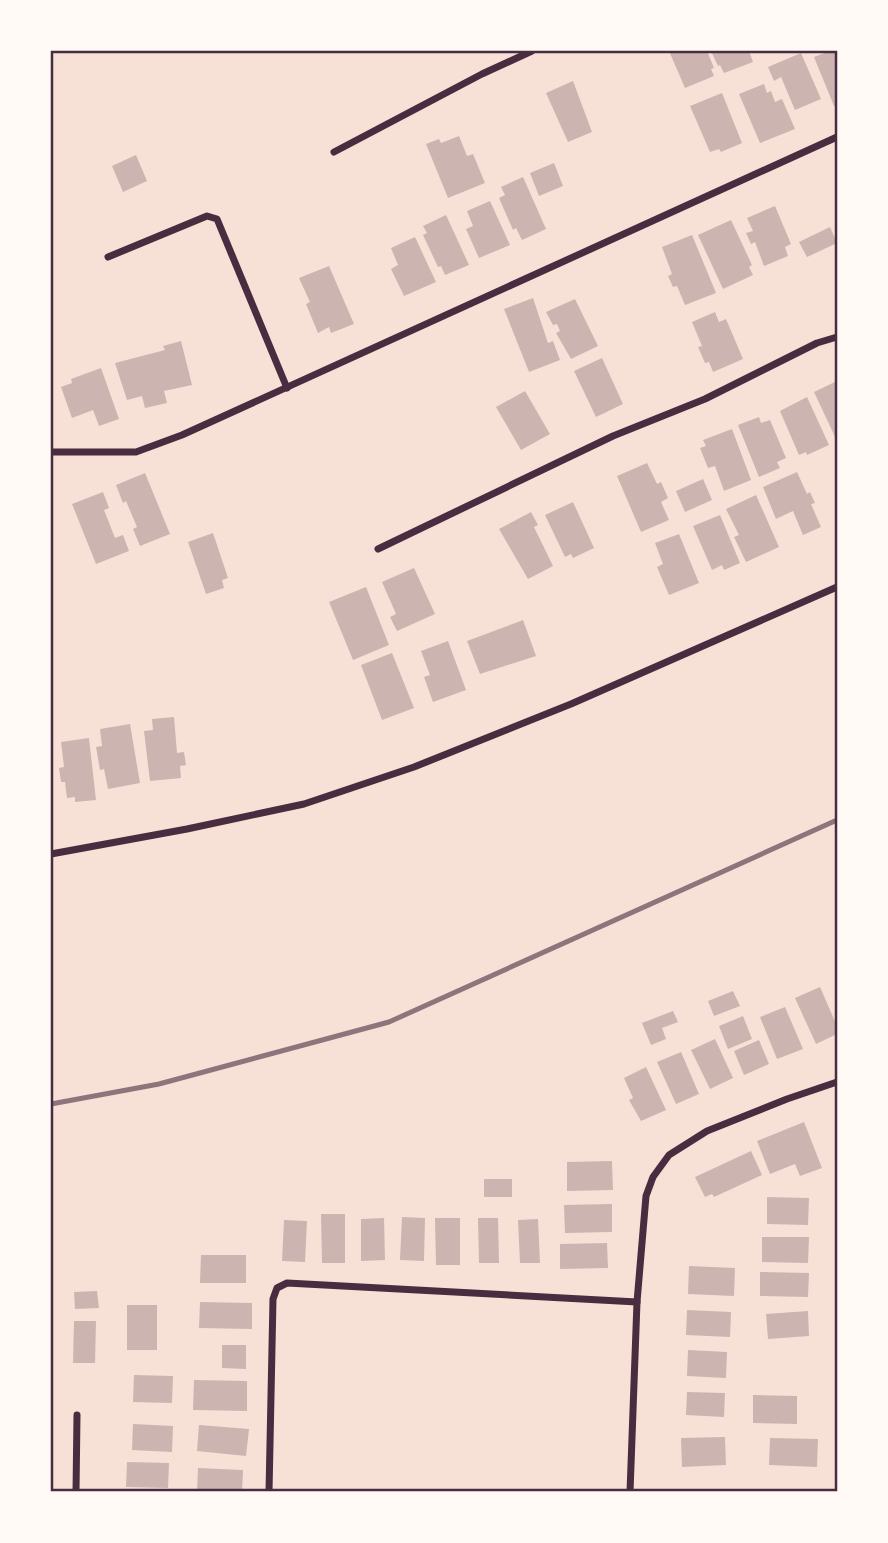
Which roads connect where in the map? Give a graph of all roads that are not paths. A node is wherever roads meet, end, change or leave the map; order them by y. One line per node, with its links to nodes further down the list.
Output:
1 (532, 51): 3 (street)
2 (837, 137): 6 (street)
3 (334, 152)
4 (108, 257): 6 (street)
5 (837, 337): 8 (street)
6 (287, 388): 7 (street)
7 (51, 452)
8 (378, 549)
9 (837, 587): 10 (street)
10 (51, 854)
11 (837, 1082): 12 (street)
12 (637, 1302): 15 (street); 16 (street)
13 (77, 1415): 14 (street)
14 (76, 1492)
15 (269, 1492)
16 (630, 1492)

